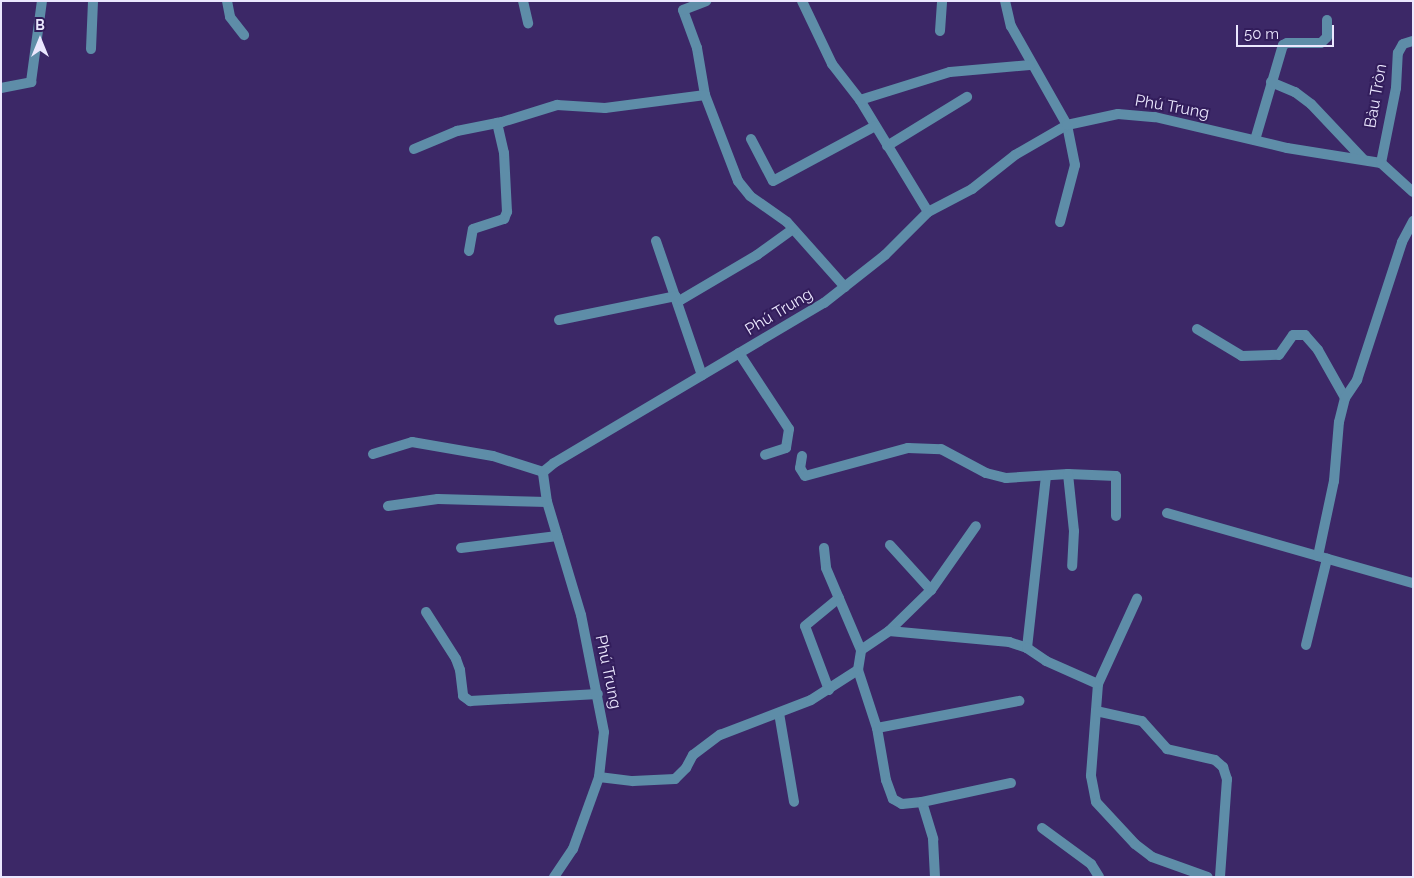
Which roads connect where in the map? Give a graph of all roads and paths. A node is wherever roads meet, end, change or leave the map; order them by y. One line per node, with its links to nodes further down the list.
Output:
1 (42, 1): 17 (street)
2 (92, 1): 14 (street)
3 (227, 1): 12 (street)
4 (523, 1): 10 (street)
5 (706, 1): 18 (street)
6 (802, 1): 20 (street)
7 (942, 1): 11 (street)
8 (1005, 1): 15 (street)
9 (1327, 20): 16 (street)
10 (528, 23)
11 (940, 31)
12 (244, 36)
13 (1413, 41): 29 (street, Bàu Tròn)
14 (91, 49)
15 (1030, 65): 20 (street); 22 (street)
16 (1271, 82): 25 (street); 28 (street)
17 (1, 88)
18 (705, 95): 21 (street); 34 (street)
19 (967, 97): 26 (street)
20 (860, 100): 23 (street)
21 (497, 123): 27 (street); 36 (street)
22 (1067, 125): 25 (street, Phú Trung); 31 (street, Phú Trung); 33 (street)
23 (875, 126): 24 (street); 26 (street)
24 (752, 139)
25 (1255, 140): 28 (street, Phú Trung)
26 (887, 146): 31 (street)
27 (414, 149)
28 (1363, 159): 29 (street, Phú Trung)
29 (1381, 164): 30 (street, Phú Trung)
30 (1413, 192)
31 (928, 212): 37 (street, Phú Trung)
32 (1413, 221): 43 (street)
33 (1060, 222)
34 (793, 228): 37 (street); 38 (street)
35 (656, 241): 38 (street)
36 (469, 251)
37 (846, 287): 41 (street, Phú Trung)
38 (678, 298): 39 (street); 42 (street)
39 (559, 320)
40 (1197, 329): 43 (street)
41 (739, 353): 42 (street, Phú Trung); 45 (street)
42 (702, 375): 47 (street, Phú Trung)
43 (1345, 398): 59 (street)
44 (374, 454): 47 (street)
45 (765, 455)
46 (802, 456): 49 (street)
47 (543, 472): 50 (street, Phú Trung)
48 (1068, 474): 49 (street); 53 (street); 60 (street)
49 (1046, 476): 68 (street)
50 (546, 502): 51 (street); 55 (street, Phú Trung)
51 (388, 506)
52 (1167, 514): 59 (street)
53 (1116, 516)
54 (976, 526): 62 (street)
55 (557, 536): 57 (street); 73 (street, Phú Trung)
56 (890, 545): 62 (street)
57 (461, 548)
58 (824, 548): 63 (street)
59 (1322, 558): 61 (street); 67 (street)
60 (1072, 566)
61 (1413, 583)
62 (931, 590): 66 (street)
63 (839, 598): 69 (street); 72 (street)
64 (1137, 599): 71 (street)
65 (426, 612): 73 (street)
66 (890, 631): 68 (street); 69 (street)
67 (1306, 645)
68 (1028, 648): 71 (street)
69 (861, 650): 70 (street)
70 (858, 670): 72 (street); 77 (street)
71 (1098, 684): 75 (street)
72 (829, 690): 76 (street)
73 (598, 694): 78 (street, Phú Trung)
74 (1019, 701): 77 (street)
75 (1096, 711): 86 (street); 87 (street)
76 (779, 713): 78 (street); 80 (street)
77 (877, 728): 81 (street)
78 (599, 777): 83 (street, Phú Trung)
79 (1011, 783): 81 (street)
80 (794, 802)
81 (922, 802): 84 (street)
82 (1042, 828): 85 (street)
83 (554, 877)
84 (935, 877)
85 (1099, 877)
86 (1208, 877)
87 (1220, 877)

